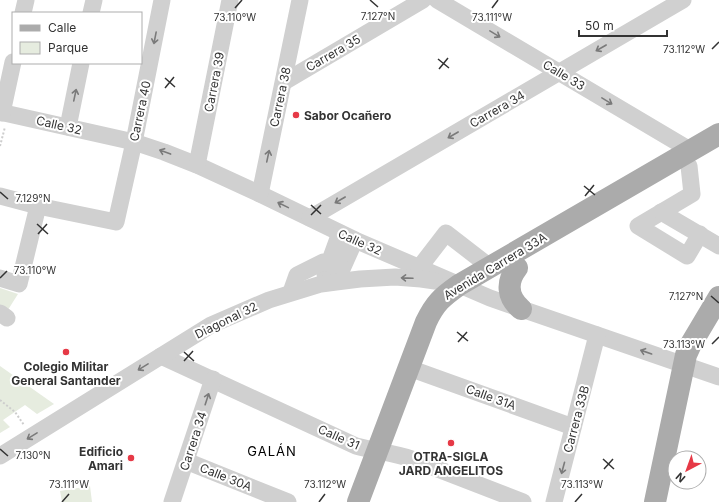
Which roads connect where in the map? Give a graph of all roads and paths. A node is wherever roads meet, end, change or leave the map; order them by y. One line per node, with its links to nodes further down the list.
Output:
1 (26, 0): 9 (street)
2 (94, 0): 10 (street)
3 (162, 0): 18 (street, Carrera 40, one-way to 18)
4 (230, 0): 22 (street, Carrera 39)
5 (300, 0): 14 (street, Carrera 38)
6 (423, 0): 14 (street, Carrera 35)
7 (438, 0): 13 (street, Calle 33, one-way to 13)
8 (683, 0): 13 (street, Carrera 34, one-way to 13)
9 (23, 12)
10 (91, 12)
11 (13, 64): 15 (street)
12 (81, 64): 16 (street, one-way to 12)
13 (559, 73): 21 (street, Calle 33, one-way to 21); 27 (street, Carrera 34, one-way to 27)
14 (284, 82): 23 (street, Carrera 38, one-way to 14)
15 (4, 113): 16 (street, Calle 32); 19 (path)
16 (68, 127): 18 (street, Calle 32)
17 (719, 134): 21 (main road, Avenida Carrera 33A)
18 (134, 142): 22 (street, Calle 32, one-way to 18); 25 (street, Carrera 40)
19 (0, 146)
20 (719, 148): 21 (main road, Avenida Carrera 33A)
21 (690, 158): 26 (street); 31 (main road, Avenida Carrera 33A); 33 (main road, Avenida Carrera 33A)
22 (197, 165): 23 (street, Calle 32)
23 (260, 194): 27 (street, Calle 32, one-way to 23)
24 (0, 196): 25 (street)
25 (38, 206): 35 (street)
26 (661, 212): 28 (street); 28 (street)
27 (310, 218): 29 (street, Calle 32)
28 (700, 234): 30 (street)
29 (347, 236): 32 (street, Calle 32); 34 (street)
30 (719, 246)
31 (490, 267): 32 (street); 36 (main road, Avenida Carrera 33A)
32 (419, 268): 36 (street, Calle 32)
33 (517, 268): 36 (main road, Avenida Carrera 33A); 38 (main road)
34 (332, 275): 36 (street, Diagonal 32, one-way to 34); 41 (street, Diagonal 32)
35 (0, 278)
36 (468, 288): 38 (street, Calle 32); 43 (main road, Avenida Carrera 33A)
37 (719, 297): 42 (main road)
38 (521, 309): 40 (street, Calle 32)
39 (719, 325): 42 (main road)
40 (597, 336): 42 (street, Calle 32, one-way to 40); 47 (street, Carrera 33B)
41 (161, 356): 45 (street, Calle 31); 48 (street, Diagonal 32, one-way to 48)
42 (690, 367): 44 (street, Calle 32); 49 (main road); 60 (main road)
43 (415, 370): 47 (street, Calle 31A); 50 (main road, Avenida Carrera 33A)
44 (719, 377)
45 (213, 380): 50 (street, Calle 31); 52 (street, Carrera 34, one-way to 45)
46 (0, 400): 48 (path)
47 (573, 427): 59 (street, Carrera 33B, one-way to 59)
48 (32, 436): 51 (street, Diagonal 32)
49 (679, 450)
50 (384, 452): 56 (main road, Avenida Carrera 33A); 57 (main road, Avenida Carrera 33A); 58 (street, Calle 31)
51 (0, 456)
52 (186, 461): 54 (street, Carrera 34); 55 (street, Calle 30A)
53 (671, 490): 61 (main road)
54 (172, 502)
55 (288, 502)
56 (358, 502)
57 (372, 502)
58 (523, 502)
59 (554, 502)
60 (655, 502)
61 (669, 502)

